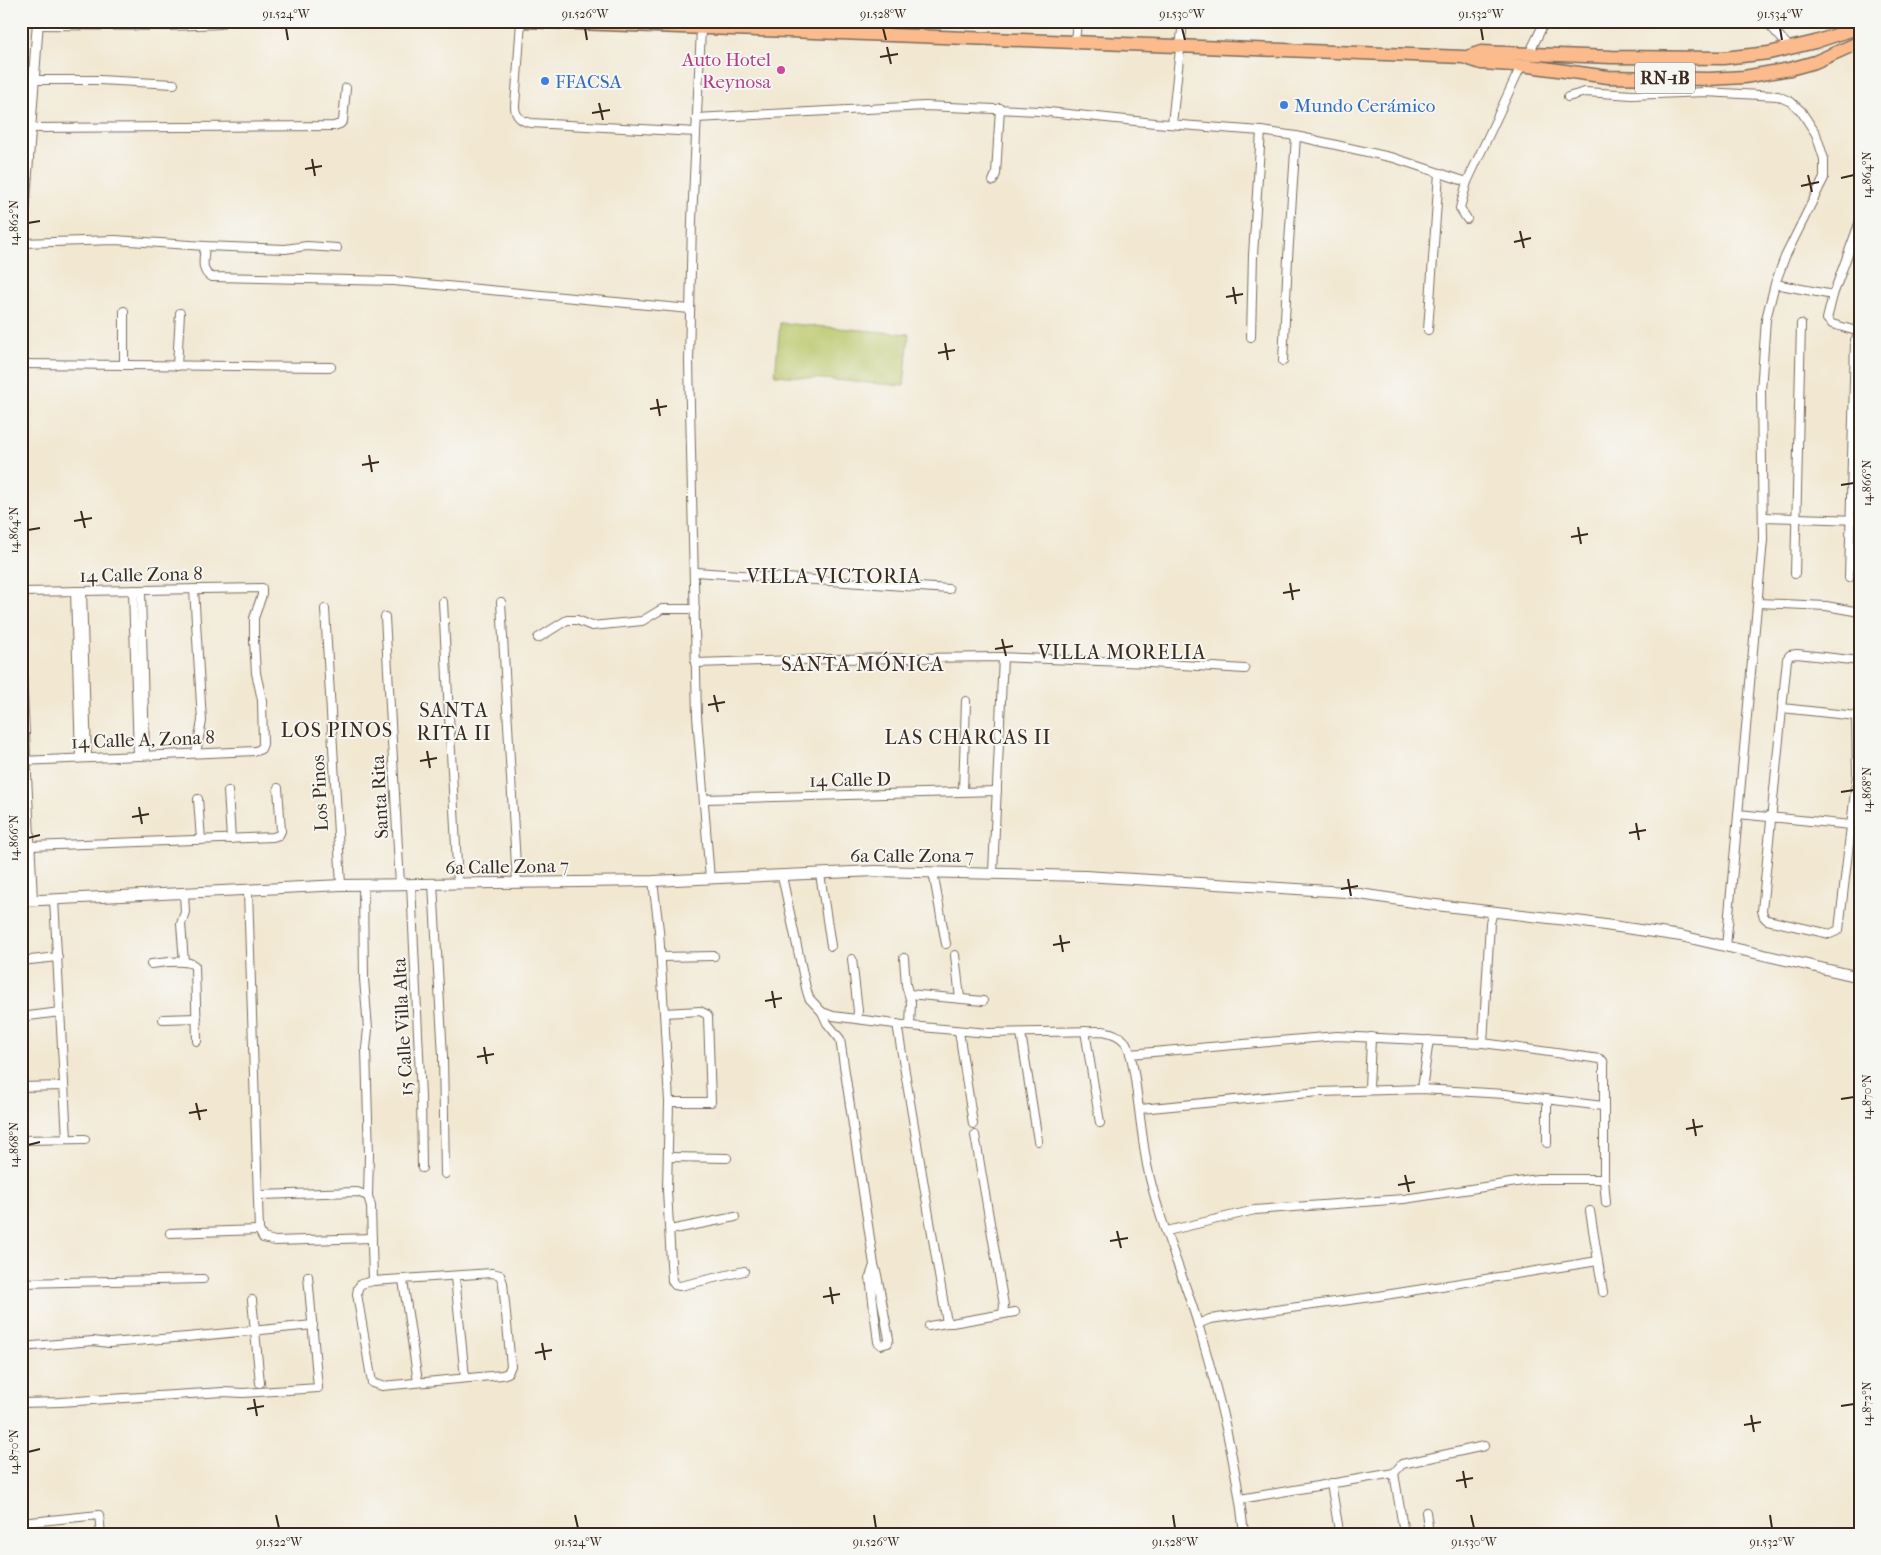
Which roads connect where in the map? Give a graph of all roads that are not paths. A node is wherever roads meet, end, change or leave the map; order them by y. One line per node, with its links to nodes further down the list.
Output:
1 (521, 21): 29 (street)
2 (526, 21): 9 (highway, RN-1B)
3 (1077, 21): 11 (street)
4 (1182, 21): 13 (street)
5 (1545, 21): 15 (street)
6 (1766, 21): 14 (street)
7 (38, 23): 8 (street); 19 (street)
8 (221, 24)
9 (701, 25): 11 (highway, RN-1B); 25 (street)
10 (1860, 27): 14 (highway, RN-1B)
11 (1075, 42): 13 (highway, RN-1B)
12 (1860, 42): 18 (highway, RN-1B)
13 (1179, 46): 16 (highway, RN-1B); 26 (street)
14 (1790, 48): 15 (highway, RN-1B)
15 (1528, 54): 16 (highway, RN-1B)
16 (1467, 57): 17 (highway, RN-1B)
17 (1521, 66): 18 (highway, RN-1B); 34 (street)
18 (1581, 73): 22 (street)
19 (34, 80): 20 (street); 27 (street)
20 (174, 84)
21 (346, 88): 27 (street)
22 (1585, 92): 23 (street); 41 (street)
23 (1568, 97)
24 (1000, 108): 25 (street); 26 (street); 33 (street)
25 (696, 118): 29 (street)
26 (1172, 124): 28 (street)
27 (30, 128): 31 (street)
28 (1261, 131): 30 (street); 49 (street)
29 (696, 132): 43 (street)
30 (1296, 136): 32 (street); 51 (street)
31 (25, 150): 37 (street)
32 (1439, 173): 34 (street); 47 (street)
33 (993, 181)
34 (1467, 182): 35 (street)
35 (1467, 219)
36 (1860, 221): 42 (street)
37 (22, 243): 38 (street); 40 (street)
38 (205, 246): 39 (street); 43 (street)
39 (337, 248)
40 (21, 255)
41 (1774, 284): 42 (street); 57 (street)
42 (1833, 294): 48 (street)
43 (690, 309): 61 (street)
44 (124, 311): 53 (street)
45 (180, 313): 54 (street)
46 (1801, 324): 58 (street)
47 (1428, 330)
48 (1860, 332)
49 (1251, 337)
50 (1855, 340): 56 (street)
51 (1283, 361)
52 (21, 364): 53 (street)
53 (124, 365): 54 (street)
54 (177, 366): 55 (street)
55 (330, 367)
56 (1857, 377): 59 (street)
57 (1764, 517): 58 (street); 71 (street)
58 (1796, 518): 59 (street); 62 (street)
59 (1850, 519): 60 (street); 63 (street)
60 (1860, 520)
61 (695, 572): 65 (street); 73 (street)
62 (1795, 574)
63 (1849, 578)
64 (194, 589): 66 (street, 14 Calle Zona 8); 87 (street, 14 Calle Zona 8); 88 (street)
65 (949, 589)
66 (137, 590): 67 (street, 14 Calle Zona 8); 89 (street)
67 (79, 591): 68 (street, 14 Calle Zona 8); 90 (street)
68 (21, 592)
69 (443, 602): 114 (street)
70 (501, 602): 111 (street)
71 (1758, 603): 74 (street); 98 (street)
72 (325, 608): 115 (street, Los Pinos)
73 (695, 609): 76 (street); 79 (street)
74 (1860, 612)
75 (385, 617): 112 (street, Santa Rita)
76 (538, 638)
77 (1003, 657): 79 (street); 80 (street); 95 (street)
78 (1860, 661): 84 (street)
79 (696, 662): 97 (street)
80 (1245, 669)
81 (21, 672): 82 (street)
82 (22, 687): 91 (street)
83 (966, 700): 94 (street)
84 (1782, 708): 86 (street); 99 (street)
85 (1860, 708): 86 (street)
86 (1856, 716): 100 (street)
87 (261, 749): 88 (street, 14 Calle A, Zona 8)
88 (196, 753): 89 (street, 14 Calle A, Zona 8)
89 (142, 756): 90 (street, 14 Calle A, Zona 8)
90 (84, 758): 91 (street, 14 Calle A, Zona 8)
91 (23, 761): 101 (street)
92 (278, 788): 102 (street)
93 (228, 791): 102 (street)
94 (963, 791): 95 (street, 14 Calle D); 97 (street, 14 Calle D)
95 (997, 791): 106 (street)
96 (198, 799): 103 (street)
97 (704, 799): 109 (street)
98 (1738, 814): 99 (street); 125 (street)
99 (1771, 817): 100 (street); 100 (street)
100 (1851, 825)
101 (25, 828): 104 (street)
102 (232, 839): 103 (street)
103 (201, 840): 104 (street)
104 (30, 846): 120 (street)
105 (933, 872): 106 (street, 6a Calle Zona 7); 107 (street, 6a Calle Zona 7); 123 (street)
106 (993, 872): 122 (street, 6a Calle Zona 7)
107 (820, 874): 108 (street, 6a Calle Zona 7); 124 (street)
108 (782, 876): 109 (street, 6a Calle Zona 7); 141 (street)
109 (710, 879): 110 (street, 6a Calle Zona 7)
110 (653, 881): 111 (street, 6a Calle Zona 7); 129 (street)
111 (517, 883): 114 (street, 6a Calle Zona 7)
112 (405, 884): 113 (street, 6a Calle Zona 7); 116 (street, 6a Calle Zona 7); 174 (street, 15 Calle Villa Alta)
113 (433, 884): 114 (street, 6a Calle Zona 7); 175 (street)
114 (458, 884)
115 (341, 885): 116 (street, 6a Calle Zona 7); 117 (street, 6a Calle Zona 7)
116 (362, 885): 178 (street)
117 (248, 891): 118 (street, 6a Calle Zona 7); 177 (street)
118 (184, 894): 119 (street, 6a Calle Zona 7); 133 (street)
119 (54, 899): 120 (street, 6a Calle Zona 7); 128 (street)
120 (32, 900): 121 (street, 6a Calle Zona 7)
121 (21, 901)
122 (1493, 912): 125 (street, 6a Calle Zona 7); 154 (street)
123 (946, 944)
124 (832, 946)
125 (1726, 947): 135 (street, 6a Calle Zona 7)
126 (955, 955): 137 (street)
127 (714, 956): 129 (street)
128 (58, 957): 132 (street); 139 (street)
129 (661, 957): 140 (street)
130 (904, 958): 136 (street)
131 (852, 959): 145 (street)
132 (21, 961)
133 (184, 962): 134 (street); 143 (street)
134 (150, 964)
135 (1860, 977)
136 (909, 994): 137 (street); 147 (street)
137 (960, 998): 138 (street)
138 (983, 1001)
139 (60, 1012): 142 (street); 156 (street)
140 (664, 1012): 161 (street); 161 (street)
141 (822, 1012): 145 (street); 188 (street)
142 (21, 1017)
143 (197, 1018): 144 (street); 153 (street)
144 (163, 1019)
145 (857, 1019): 146 (street)
146 (897, 1024): 147 (street); 200 (street)
147 (910, 1026): 148 (street)
148 (959, 1031): 150 (street); 165 (street)
149 (1084, 1031): 150 (street); 155 (street); 164 (street)
150 (1021, 1033): 170 (street)
151 (1371, 1037): 152 (street); 155 (street); 159 (street)
152 (1429, 1040): 154 (street); 158 (street)
153 (198, 1041)
154 (1483, 1043): 162 (street)
155 (1130, 1054): 163 (street)
156 (64, 1086): 157 (street); 167 (street)
157 (21, 1087)
158 (1422, 1089): 159 (street); 160 (street)
159 (1369, 1090): 163 (street)
160 (1547, 1099): 162 (street); 171 (street)
161 (669, 1102): 172 (street)
162 (1603, 1106): 176 (street)
163 (1140, 1109): 184 (street)
164 (1100, 1123)
165 (973, 1124)
166 (975, 1134): 199 (street)
167 (67, 1139): 168 (street); 169 (street)
168 (85, 1139)
169 (21, 1140)
170 (1038, 1141)
171 (1547, 1143)
172 (668, 1157): 173 (street); 183 (street)
173 (727, 1158)
174 (422, 1168)
175 (445, 1174)
176 (1604, 1179): 179 (street); 184 (street)
177 (259, 1195): 178 (street); 182 (street)
178 (368, 1196): 186 (street)
179 (1606, 1203)
180 (1590, 1211): 187 (street)
181 (735, 1217): 183 (street)
182 (259, 1230): 185 (street); 186 (street)
183 (670, 1230): 189 (street)
184 (1167, 1231): 201 (street)
185 (170, 1233)
186 (372, 1238): 194 (street)
187 (1598, 1261): 196 (street); 201 (street)
188 (874, 1265): 188 (street)
189 (744, 1271)
190 (308, 1276): 202 (street)
191 (455, 1277): 193 (street); 206 (street); 206 (street)
192 (203, 1279): 195 (street)
193 (403, 1280): 194 (street); 207 (street)
194 (374, 1282): 207 (street)
195 (21, 1283)
196 (1603, 1292)
197 (252, 1300): 204 (street)
198 (1015, 1312): 199 (street)
199 (1003, 1314): 200 (street)
200 (947, 1322): 203 (street)
201 (1198, 1324): 213 (street)
202 (313, 1325): 204 (street); 209 (street)
203 (929, 1326)
204 (255, 1330): 205 (street); 208 (street)
205 (21, 1347)
206 (465, 1378): 207 (street)
207 (418, 1382)
208 (260, 1383)
209 (21, 1403)
210 (1484, 1446): 211 (street)
211 (1394, 1473): 212 (street); 217 (street)
212 (1331, 1483): 213 (street); 216 (street)
213 (1240, 1499): 219 (street)
214 (1426, 1512): 220 (street)
215 (21, 1522): 218 (street)
216 (1338, 1524)
217 (1403, 1527)
218 (101, 1534)
219 (1244, 1534)
220 (1429, 1534)

